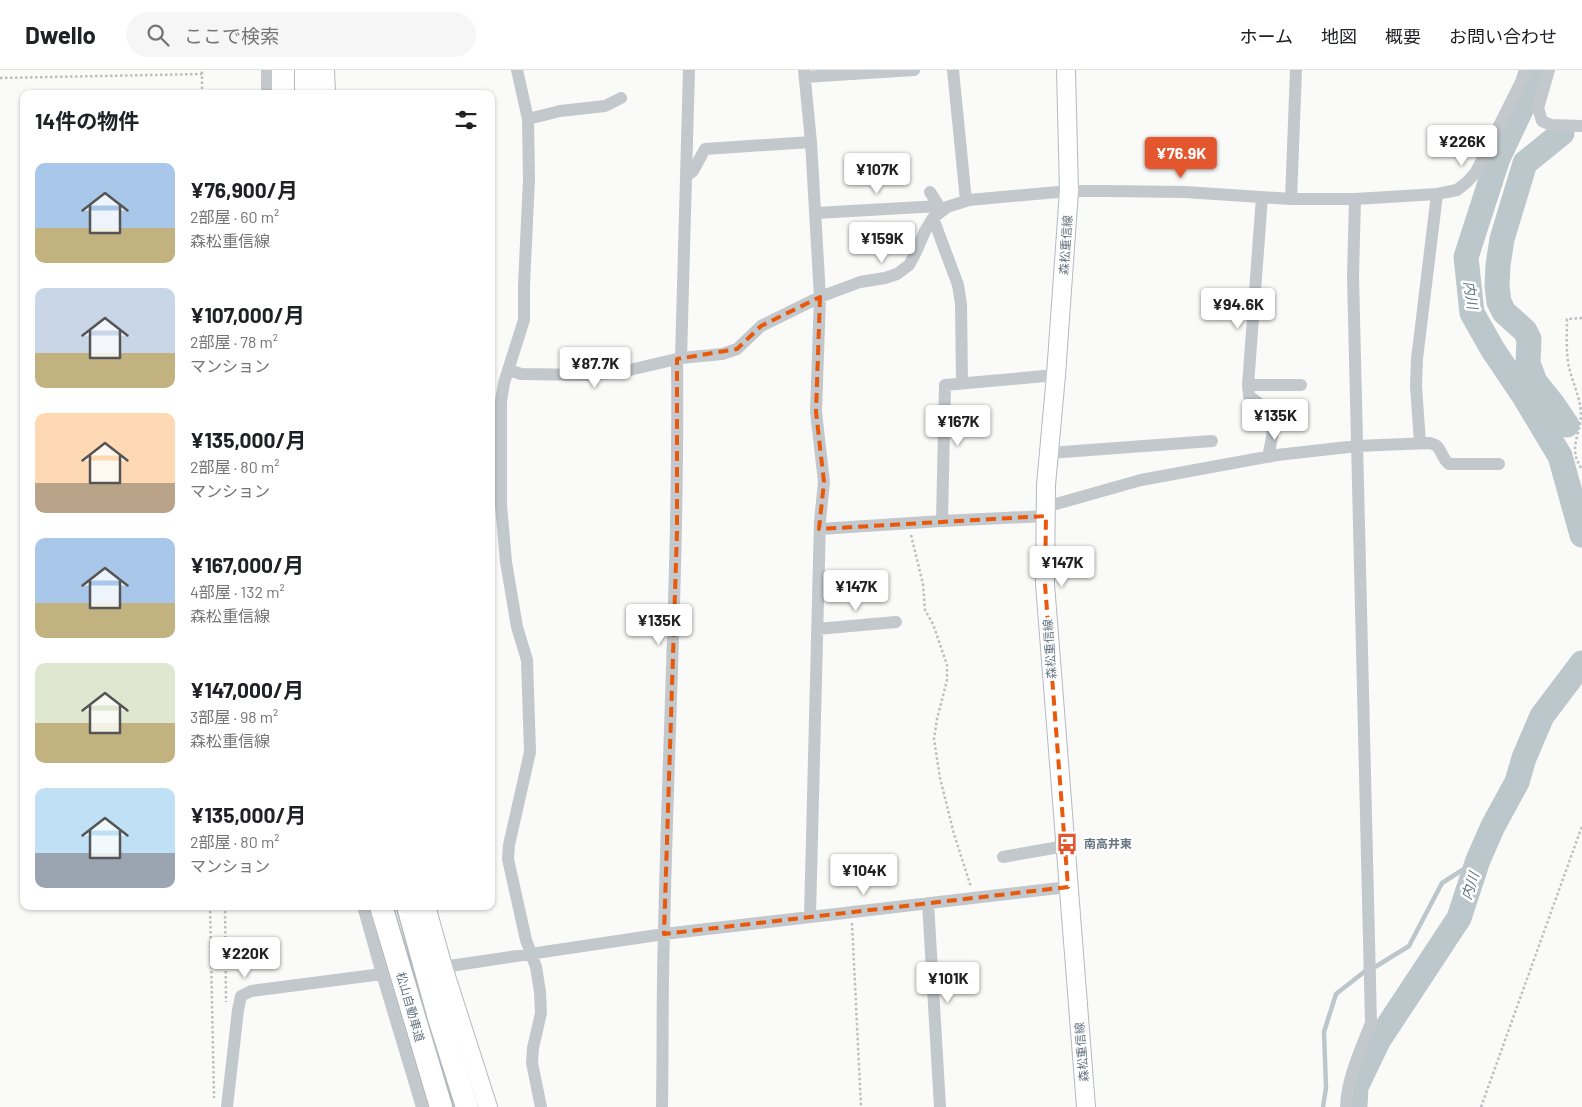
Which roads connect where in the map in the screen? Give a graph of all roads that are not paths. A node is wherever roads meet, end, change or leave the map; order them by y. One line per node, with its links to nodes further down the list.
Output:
1 (267, 70): 14 (street)
2 (283, 70): 15 (highway)
3 (306, 70): 16 (highway)
4 (325, 70): 17 (main road)
5 (517, 70): 19 (street)
6 (689, 70): 22 (street)
7 (914, 70): 13 (street)
8 (953, 70): 29 (street)
9 (1066, 70): 24 (main road, 森松重信線)
10 (1296, 70): 27 (street)
11 (1525, 70): 25 (street)
12 (1549, 70): 20 (street)
13 (804, 73): 21 (street)
14 (268, 90)
15 (283, 90)
16 (306, 90)
17 (326, 90)
18 (621, 98): 19 (street)
19 (528, 119): 34 (street)
20 (1582, 126)
21 (811, 142): 22 (street); 31 (street)
22 (686, 176): 33 (street)
23 (930, 192): 30 (street)
24 (1069, 192): 26 (street); 29 (street); 35 (main road, 森松重信線)
25 (1437, 194): 28 (street); 42 (street)
26 (1262, 197): 27 (street); 40 (street)
27 (1291, 199): 28 (street)
28 (1356, 199): 43 (street)
29 (966, 201): 30 (street)
30 (938, 212): 31 (street); 32 (street); 37 (street)
31 (816, 213): 32 (street)
32 (820, 297): 33 (street); 49 (street)
33 (679, 358): 34 (street); 61 (street)
34 (509, 370): 36 (street)
35 (1056, 375): 37 (street); 44 (main road, 森松重信線)
36 (504, 383): 39 (street); 62 (street)
37 (962, 383): 48 (street)
38 (1301, 384): 40 (street)
39 (495, 385)
40 (1248, 385): 45 (street)
41 (1212, 441): 44 (street)
42 (1420, 442): 43 (street); 46 (street)
43 (1357, 446): 45 (street); 74 (street)
44 (1049, 454): 47 (main road, 森松重信線)
45 (1268, 457): 47 (street)
46 (1498, 464)
47 (1046, 510): 48 (street); 52 (main road, 森松重信線)
48 (942, 521): 49 (street)
49 (820, 529): 51 (street)
50 (896, 622): 51 (street)
51 (817, 629): 60 (street)
52 (1065, 846): 53 (street); 54 (main road, 森松重信線)
53 (1003, 857)
54 (1068, 887): 55 (street); 73 (main road, 森松重信線)
55 (928, 903): 60 (street); 72 (street)
56 (364, 910): 64 (street)
57 (382, 910): 67 (highway, 松山自動車道)
58 (409, 910): 68 (highway, 松山自動車道)
59 (427, 910): 63 (main road)
60 (810, 916): 61 (street)
61 (664, 934): 62 (street); 71 (street)
62 (531, 954): 63 (street); 70 (street)
63 (443, 967): 69 (main road)
64 (382, 974): 65 (street); 66 (street)
65 (227, 1107)
66 (422, 1107)
67 (441, 1107)
68 (467, 1107)
69 (488, 1107)
70 (541, 1107)
71 (662, 1107)
72 (940, 1107)
73 (1086, 1107)
74 (1346, 1107)

